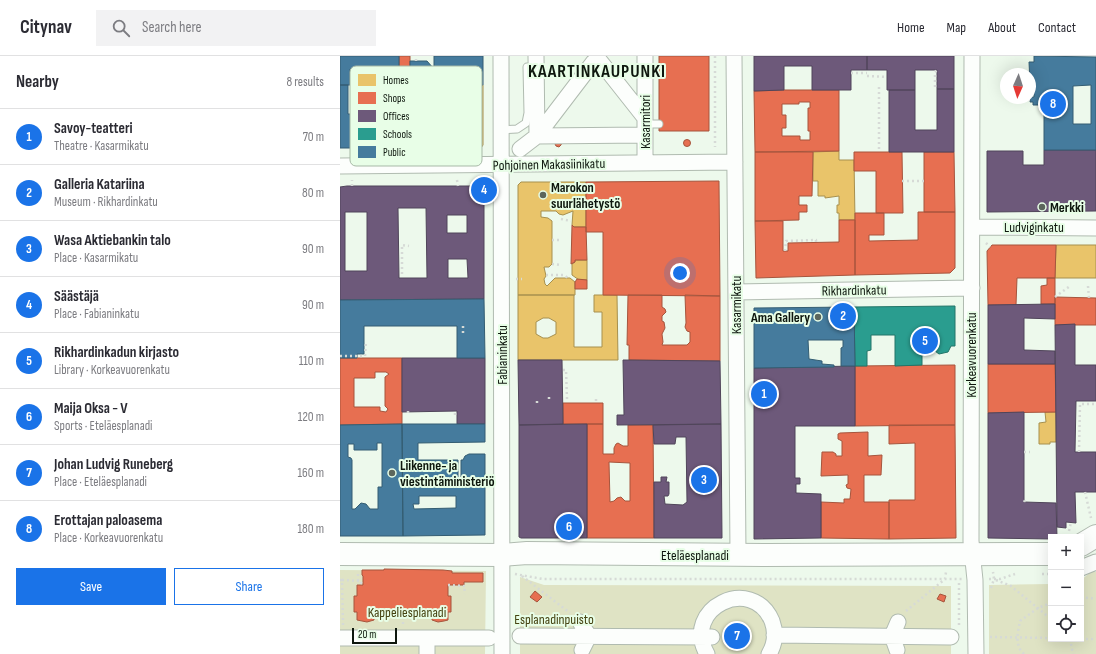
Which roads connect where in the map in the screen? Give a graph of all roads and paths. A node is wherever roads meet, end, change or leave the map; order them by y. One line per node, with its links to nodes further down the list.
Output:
1 (416, 56): 8 (path)
2 (501, 56): 18 (street, Fabianinkatu)
3 (597, 56): 17 (street); 19 (street)
4 (645, 56): 17 (street, Kasarmitori)
5 (715, 56): 16 (path)
6 (734, 56): 23 (street, Kasarmikatu)
7 (972, 56): 37 (street, Korkeavuorenkatu)
8 (416, 61)
9 (532, 61): 18 (lane); 19 (street)
10 (937, 70): 14 (path)
11 (851, 73): 12 (path)
12 (887, 76)
13 (879, 87): 21 (path)
14 (935, 87)
15 (709, 117): 16 (path)
16 (715, 118): 22 (path)
17 (650, 126): 19 (street); 24 (street, Kasarmitori)
18 (501, 130): 26 (street, Fabianinkatu)
19 (536, 136): 20 (street)
20 (520, 148)
21 (880, 152)
22 (716, 162): 23 (street, Pohjoinen Makasiinikatu); 24 (street, Pohjoinen Makasiinikatu)
23 (735, 162): 52 (street, Kasarmikatu)
24 (645, 163): 26 (street, Pohjoinen Makasiinikatu)
25 (482, 164): 26 (street, Pohjoinen Makasiinikatu)
26 (501, 164): 80 (street, Fabianinkatu)
27 (340, 166): 28 (street, Pohjoinen Makasiinikatu)
28 (350, 166)
29 (457, 179): 34 (path)
30 (352, 180): 33 (path)
31 (902, 181): 32 (path)
32 (924, 181)
33 (352, 186)
34 (458, 186)
35 (561, 220): 36 (path)
36 (571, 221)
37 (972, 227): 38 (street, Ludviginkatu); 51 (street, Korkeavuorenkatu)
38 (1096, 228)
39 (552, 240): 40 (path)
40 (561, 240)
41 (816, 242): 43 (path)
42 (409, 246): 46 (path)
43 (785, 251)
44 (552, 264): 45 (path)
45 (561, 265)
46 (402, 274)
47 (546, 275): 48 (path)
48 (568, 278)
49 (1070, 286): 53 (path)
50 (1088, 286): 54 (path)
51 (972, 288): 52 (street, Rikhardinkatu); 82 (street, Korkeavuorenkatu)
52 (736, 292): 81 (street, Kasarmikatu)
53 (1055, 298)
54 (1088, 298)
55 (463, 326): 56 (path)
56 (463, 333)
57 (366, 342): 60 (path)
58 (919, 348): 59 (path)
59 (919, 352)
60 (340, 356)
61 (562, 370): 65 (path)
62 (549, 394): 64 (path)
63 (537, 399): 66 (path)
64 (549, 399)
65 (566, 399)
66 (537, 403)
67 (1096, 404): 69 (path)
68 (1076, 425): 69 (path)
69 (1080, 425): 72 (path)
70 (1024, 452): 71 (path)
71 (1030, 452)
72 (1079, 452)
73 (1085, 492): 75 (path)
74 (1071, 522): 76 (path)
75 (1093, 527): 77 (main road)
76 (1074, 534)
77 (1082, 534)
78 (340, 554): 80 (main road, Eteläesplanadi)
79 (1048, 554): 82 (main road, Eteläesplanadi)
80 (503, 555): 81 (main road, Eteläesplanadi); 124 (street, Fabianinkatu)
81 (738, 555): 82 (main road, Eteläesplanadi)
82 (972, 555): 96 (street, Korkeavuorenkatu)
83 (1096, 562): 84 (street)
84 (1086, 567)
85 (362, 572): 95 (path)
86 (513, 574): 90 (path)
87 (1022, 574): 93 (path)
88 (1036, 574): 89 (path)
89 (1048, 574)
90 (521, 575): 91 (path); 106 (path)
91 (945, 578): 92 (path); 112 (path)
92 (959, 579): 96 (path); 108 (path)
93 (994, 579): 96 (path); 103 (path)
94 (341, 580): 95 (path); 109 (path)
95 (358, 580): 97 (path)
96 (975, 580): 127 (street, Korkeavuorenkatu)
97 (363, 583)
98 (448, 585): 99 (path)
99 (464, 594)
100 (1084, 597): 101 (path)
101 (1096, 599)
102 (1048, 604): 103 (path)
103 (1038, 608): 105 (path); 115 (path)
104 (404, 612): 107 (path)
105 (1048, 616)
106 (580, 622): 122 (street)
107 (403, 627)
108 (955, 633): 112 (street)
109 (342, 635): 116 (street)
110 (774, 635): 112 (street); 113 (street); 126 (street)
111 (520, 636): 122 (street)
112 (895, 636)
113 (707, 637): 122 (street); 125 (street)
114 (986, 637): 115 (path)
115 (1016, 637): 118 (path); 128 (path)
116 (428, 638): 117 (street); 123 (street)
117 (489, 638)
118 (1048, 638)
119 (1084, 638): 120 (path)
120 (1096, 639)
121 (1071, 642): 129 (path)
122 (585, 643)
123 (427, 654)
124 (502, 654)
125 (707, 654)
126 (769, 654)
127 (976, 654)
128 (1024, 654)
129 (1073, 654)

